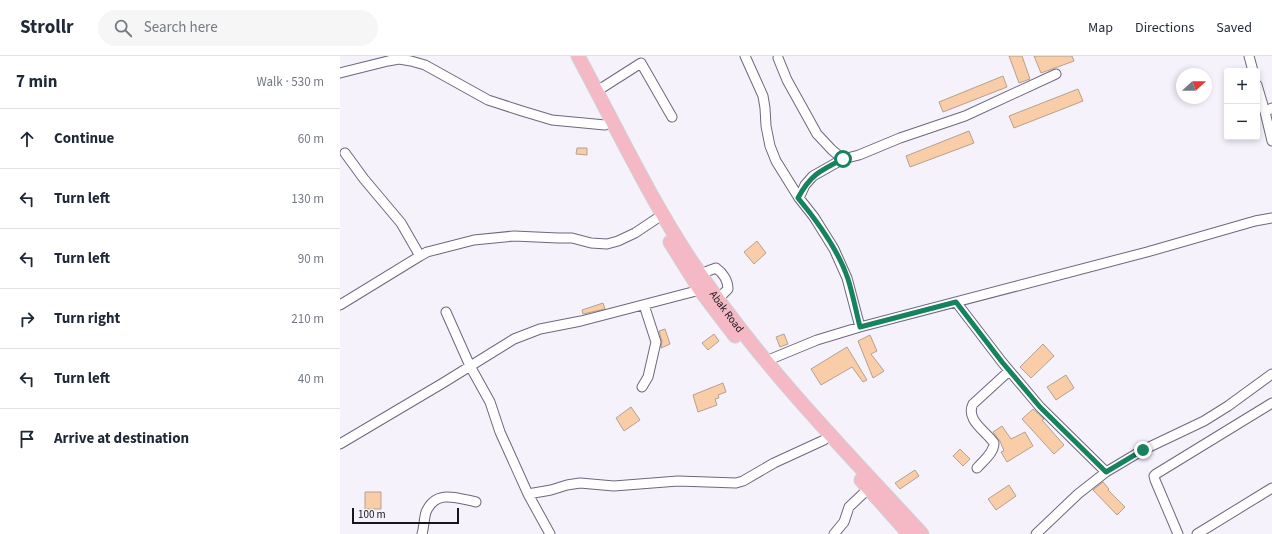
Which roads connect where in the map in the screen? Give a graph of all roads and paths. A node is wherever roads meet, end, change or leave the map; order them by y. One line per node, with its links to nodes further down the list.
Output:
1 (569, 56): 10 (highway, Abak Road)
2 (578, 56): 10 (highway, Abak Road)
3 (745, 56): 17 (street)
4 (1249, 56): 6 (street)
5 (778, 58): 16 (street)
6 (1252, 68)
7 (340, 73): 13 (street)
8 (1056, 74): 16 (street)
9 (1260, 92): 11 (street)
10 (594, 93): 12 (street); 13 (highway, Abak Road); 21 (highway, Abak Road)
11 (1268, 110): 14 (street)
12 (672, 117)
13 (605, 125): 19 (highway, Abak Road)
14 (1272, 141)
15 (345, 153): 20 (street)
16 (843, 159): 17 (street)
17 (798, 198): 28 (street)
18 (1272, 218): 24 (street)
19 (656, 219): 20 (street); 22 (highway, Abak Road)
20 (420, 256): 25 (street)
21 (700, 274): 23 (highway, Abak Road); 23 (street)
22 (700, 290): 26 (street); 35 (highway, Abak Road)
23 (718, 299): 29 (highway, Abak Road)
24 (956, 302): 28 (street); 31 (street)
25 (340, 305)
26 (644, 305): 30 (street); 33 (street)
27 (446, 312): 30 (street)
28 (860, 327): 29 (street)
29 (766, 361): 47 (highway, Abak Road)
30 (470, 366): 36 (street); 41 (street)
31 (1009, 371): 37 (street); 38 (street)
32 (1272, 374): 38 (street)
33 (642, 387)
34 (1272, 403): 49 (street)
35 (824, 440): 40 (highway, Abak Road); 41 (street)
36 (340, 444)
37 (977, 468)
38 (1106, 472): 48 (street)
39 (1272, 488): 50 (street)
40 (868, 489): 45 (street); 46 (highway, Abak Road)
41 (528, 494): 44 (street)
42 (476, 502): 43 (street)
43 (422, 534)
44 (550, 534)
45 (834, 534)
46 (909, 534)
47 (922, 534)
48 (1036, 534)
49 (1178, 534)
50 (1197, 534)

